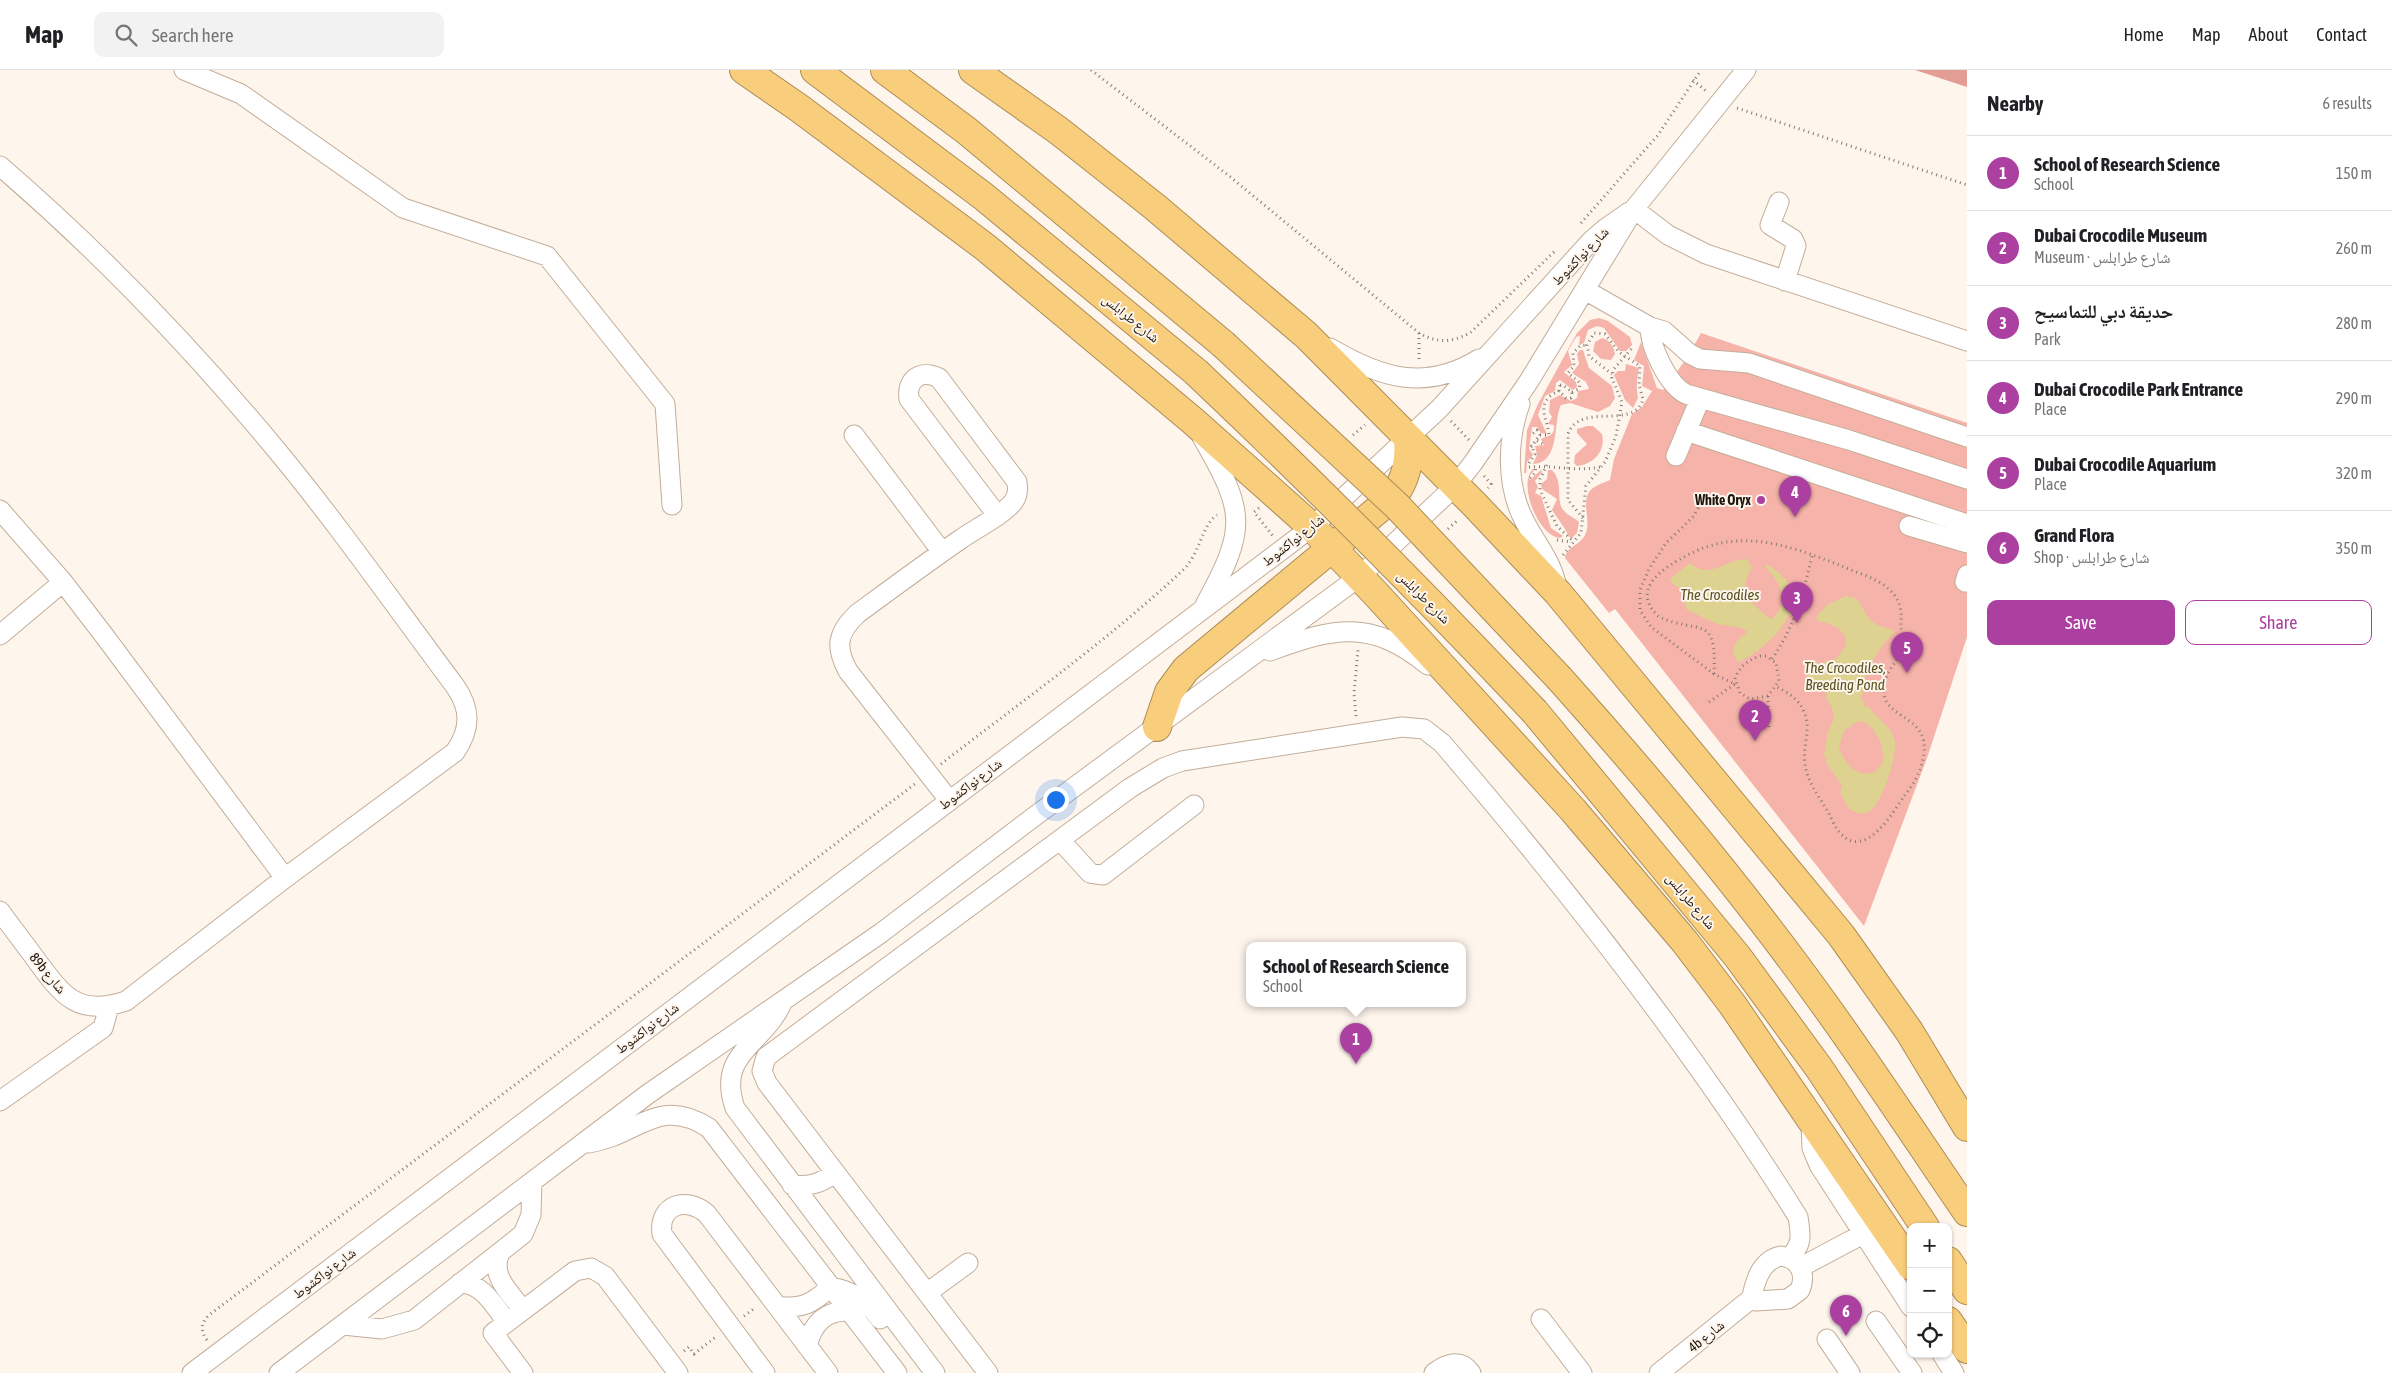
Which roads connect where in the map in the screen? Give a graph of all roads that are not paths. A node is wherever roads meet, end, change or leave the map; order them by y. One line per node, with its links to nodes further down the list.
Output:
1 (184, 70): 26 (street)
2 (744, 70): 18 (highway)
3 (816, 70): 59 (highway, شارع طرابلس, bridge)
4 (885, 70): 58 (highway, bridge)
5 (974, 70): 13 (highway)
6 (1746, 70): 9 (street)
7 (0, 166): 46 (street, 89b شارع)
8 (1779, 202): 10 (street)
9 (1634, 209): 10 (street); 11 (street, شارع نواكشوط); 15 (street, شارع نواكشوط)
10 (1786, 280): 14 (street)
11 (1585, 290): 12 (street); 16 (street, شارع نواكشوط)
12 (1650, 327): 17 (street); 21 (street)
13 (1306, 335): 15 (street); 22 (highway)
14 (1967, 341)
15 (1495, 349): 22 (street, شارع نواكشوط)
16 (1529, 381): 25 (street, شارع نواكشوط); 37 (street)
17 (1700, 399): 19 (street); 24 (street)
18 (1193, 421): 31 (highway); 38 (street)
19 (1686, 431): 23 (street); 29 (street)
20 (854, 435): 34 (street)
21 (1967, 437)
22 (1408, 439): 25 (highway); 31 (street, شارع نواكشوط); 33 (highway)
23 (1676, 456)
24 (1967, 479)
25 (1455, 486): 35 (street, شارع نواكشوط); 37 (highway)
26 (672, 505)
27 (0, 510): 36 (street)
28 (997, 515): 28 (street); 34 (street)
29 (1967, 524)
30 (1909, 526): 32 (street)
31 (1312, 527): 33 (highway); 38 (street, شارع نواكشوط)
32 (1967, 543)
33 (1332, 549): 35 (highway); 42 (highway)
34 (942, 552): 43 (street)
35 (1359, 577): 40 (street, شارع نواكشوط); 41 (highway)
36 (63, 582): 39 (street); 46 (street)
37 (1558, 593): 52 (highway)
38 (1202, 610): 43 (street, شارع نواكشوط)
39 (0, 635)
40 (1250, 658): 41 (street); 42 (street, شارع نواكشوط)
41 (1466, 694): 51 (highway)
42 (1157, 727): 48 (street, شارع نواكشوط)
43 (949, 800): 82 (street, شارع نواكشوط)
44 (1194, 805): 45 (street)
45 (1060, 840): 54 (street); 63 (street)
46 (285, 878): 49 (street, 89b شارع)
47 (0, 911): 49 (street, 89b شارع)
48 (783, 1000): 53 (street, شارع نواكشوط); 56 (street)
49 (109, 1007): 50 (street)
50 (0, 1101)
51 (1810, 1118): 60 (street); 62 (highway)
52 (1967, 1127)
53 (583, 1144): 55 (street, شارع نواكشوط); 67 (street)
54 (828, 1178): 56 (street); 57 (street); 69 (street)
55 (532, 1182): 61 (street); 78 (street, شارع نواكشوط)
56 (792, 1185): 57 (street)
57 (813, 1212): 80 (street)
58 (1967, 1212)
59 (1922, 1223)
60 (1864, 1234): 63 (street); 71 (street)
61 (500, 1253): 66 (street); 73 (street)
62 (1907, 1260)
63 (1795, 1262): 70 (street); 70 (street)
64 (968, 1263): 69 (street)
65 (1952, 1267): 68 (highway)
66 (460, 1283): 77 (street); 78 (street)
67 (831, 1287): 72 (street); 74 (street); 80 (street)
68 (1967, 1290)
69 (927, 1293): 90 (street)
70 (1752, 1298): 94 (street, 4b شارع)
71 (1907, 1301)
72 (778, 1307): 81 (street); 86 (street)
73 (523, 1310): 77 (street); 85 (street)
74 (850, 1311): 81 (street); 88 (street)
75 (1541, 1319): 93 (street)
76 (1876, 1321): 96 (street)
77 (507, 1322): 84 (street)
78 (343, 1325): 83 (street, شارع نواكشوط)
79 (1827, 1339): 95 (street)
80 (911, 1340): 89 (street)
81 (812, 1358): 87 (street)
82 (192, 1373)
83 (279, 1373)
84 (523, 1373)
85 (678, 1373)
86 (765, 1373)
87 (828, 1373)
88 (897, 1373)
89 (935, 1373)
90 (988, 1373)
91 (1434, 1373): 92 (street)
92 (1471, 1373)
93 (1582, 1373)
94 (1659, 1373)
95 (1850, 1373)
96 (1912, 1373)

